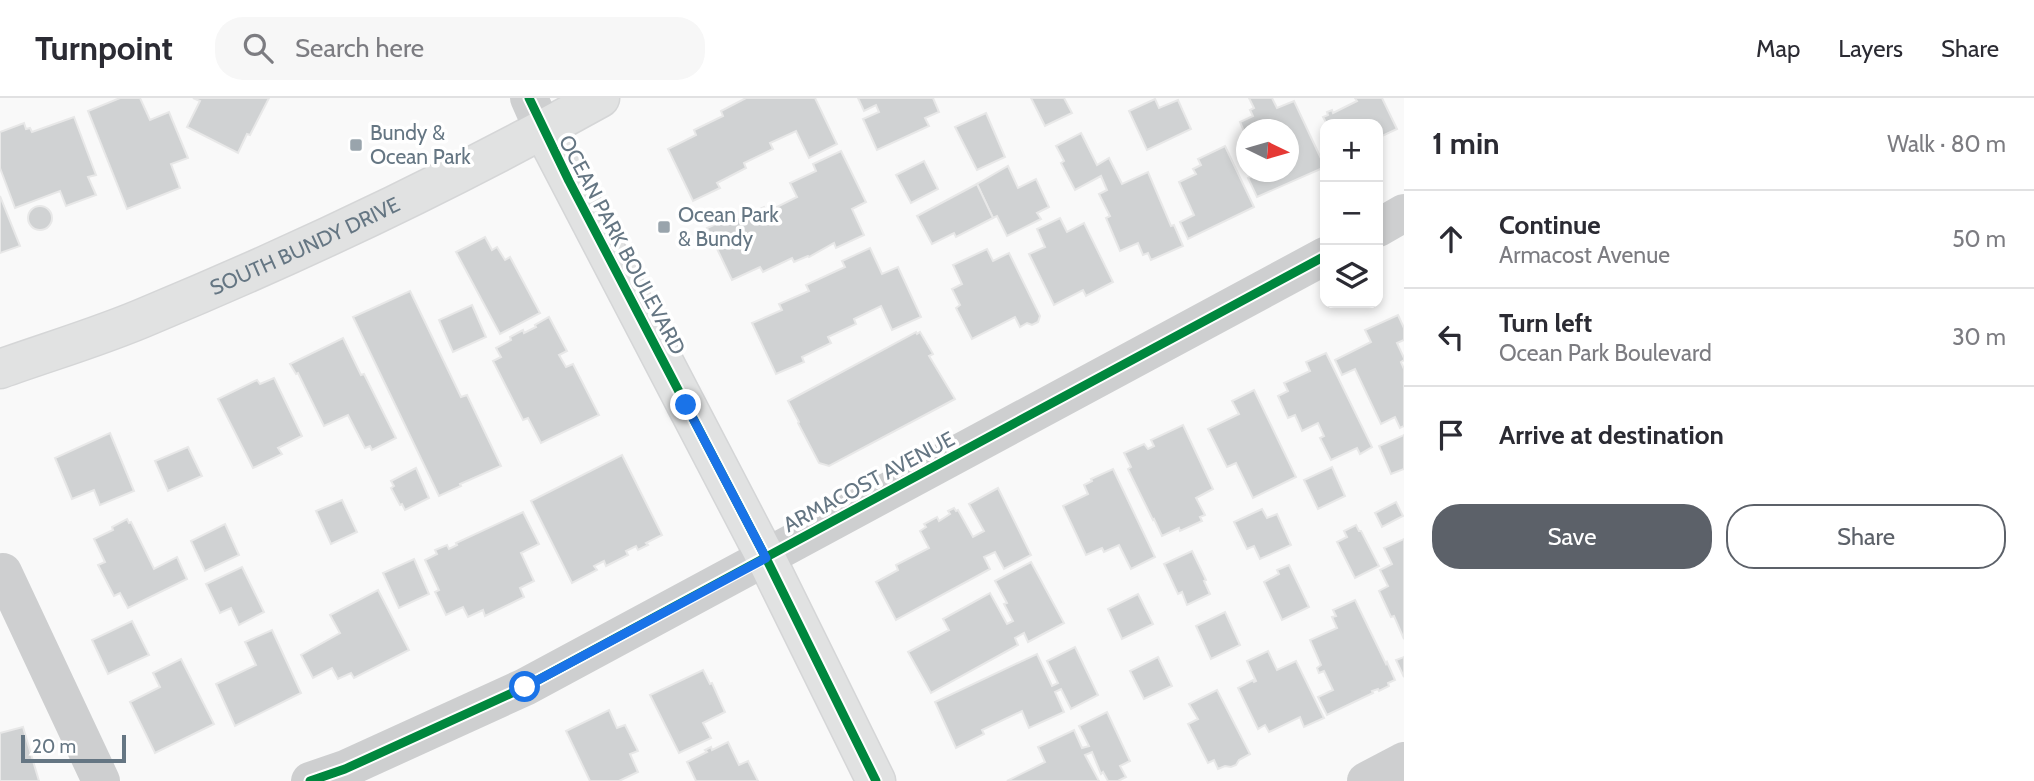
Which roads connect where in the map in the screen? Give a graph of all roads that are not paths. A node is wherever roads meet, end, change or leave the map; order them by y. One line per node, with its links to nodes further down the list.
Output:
1 (600, 98): 2 (main road, SOUTH BUNDY DRIVE)
2 (536, 114): 6 (main road, SOUTH BUNDY DRIVE); 7 (main road, OCEAN PARK BOULEVARD)
3 (1404, 214): 4 (street)
4 (1383, 225)
5 (1320, 259): 7 (street, ARMACOST AVENUE)
6 (0, 369)
7 (766, 558): 11 (street, ARMACOST AVENUE); 12 (main road, OCEAN PARK BOULEVARD)
8 (2, 572): 10 (street)
9 (1404, 761): 13 (street)
10 (101, 781)
11 (310, 781)
12 (876, 781)
13 (1366, 781)

